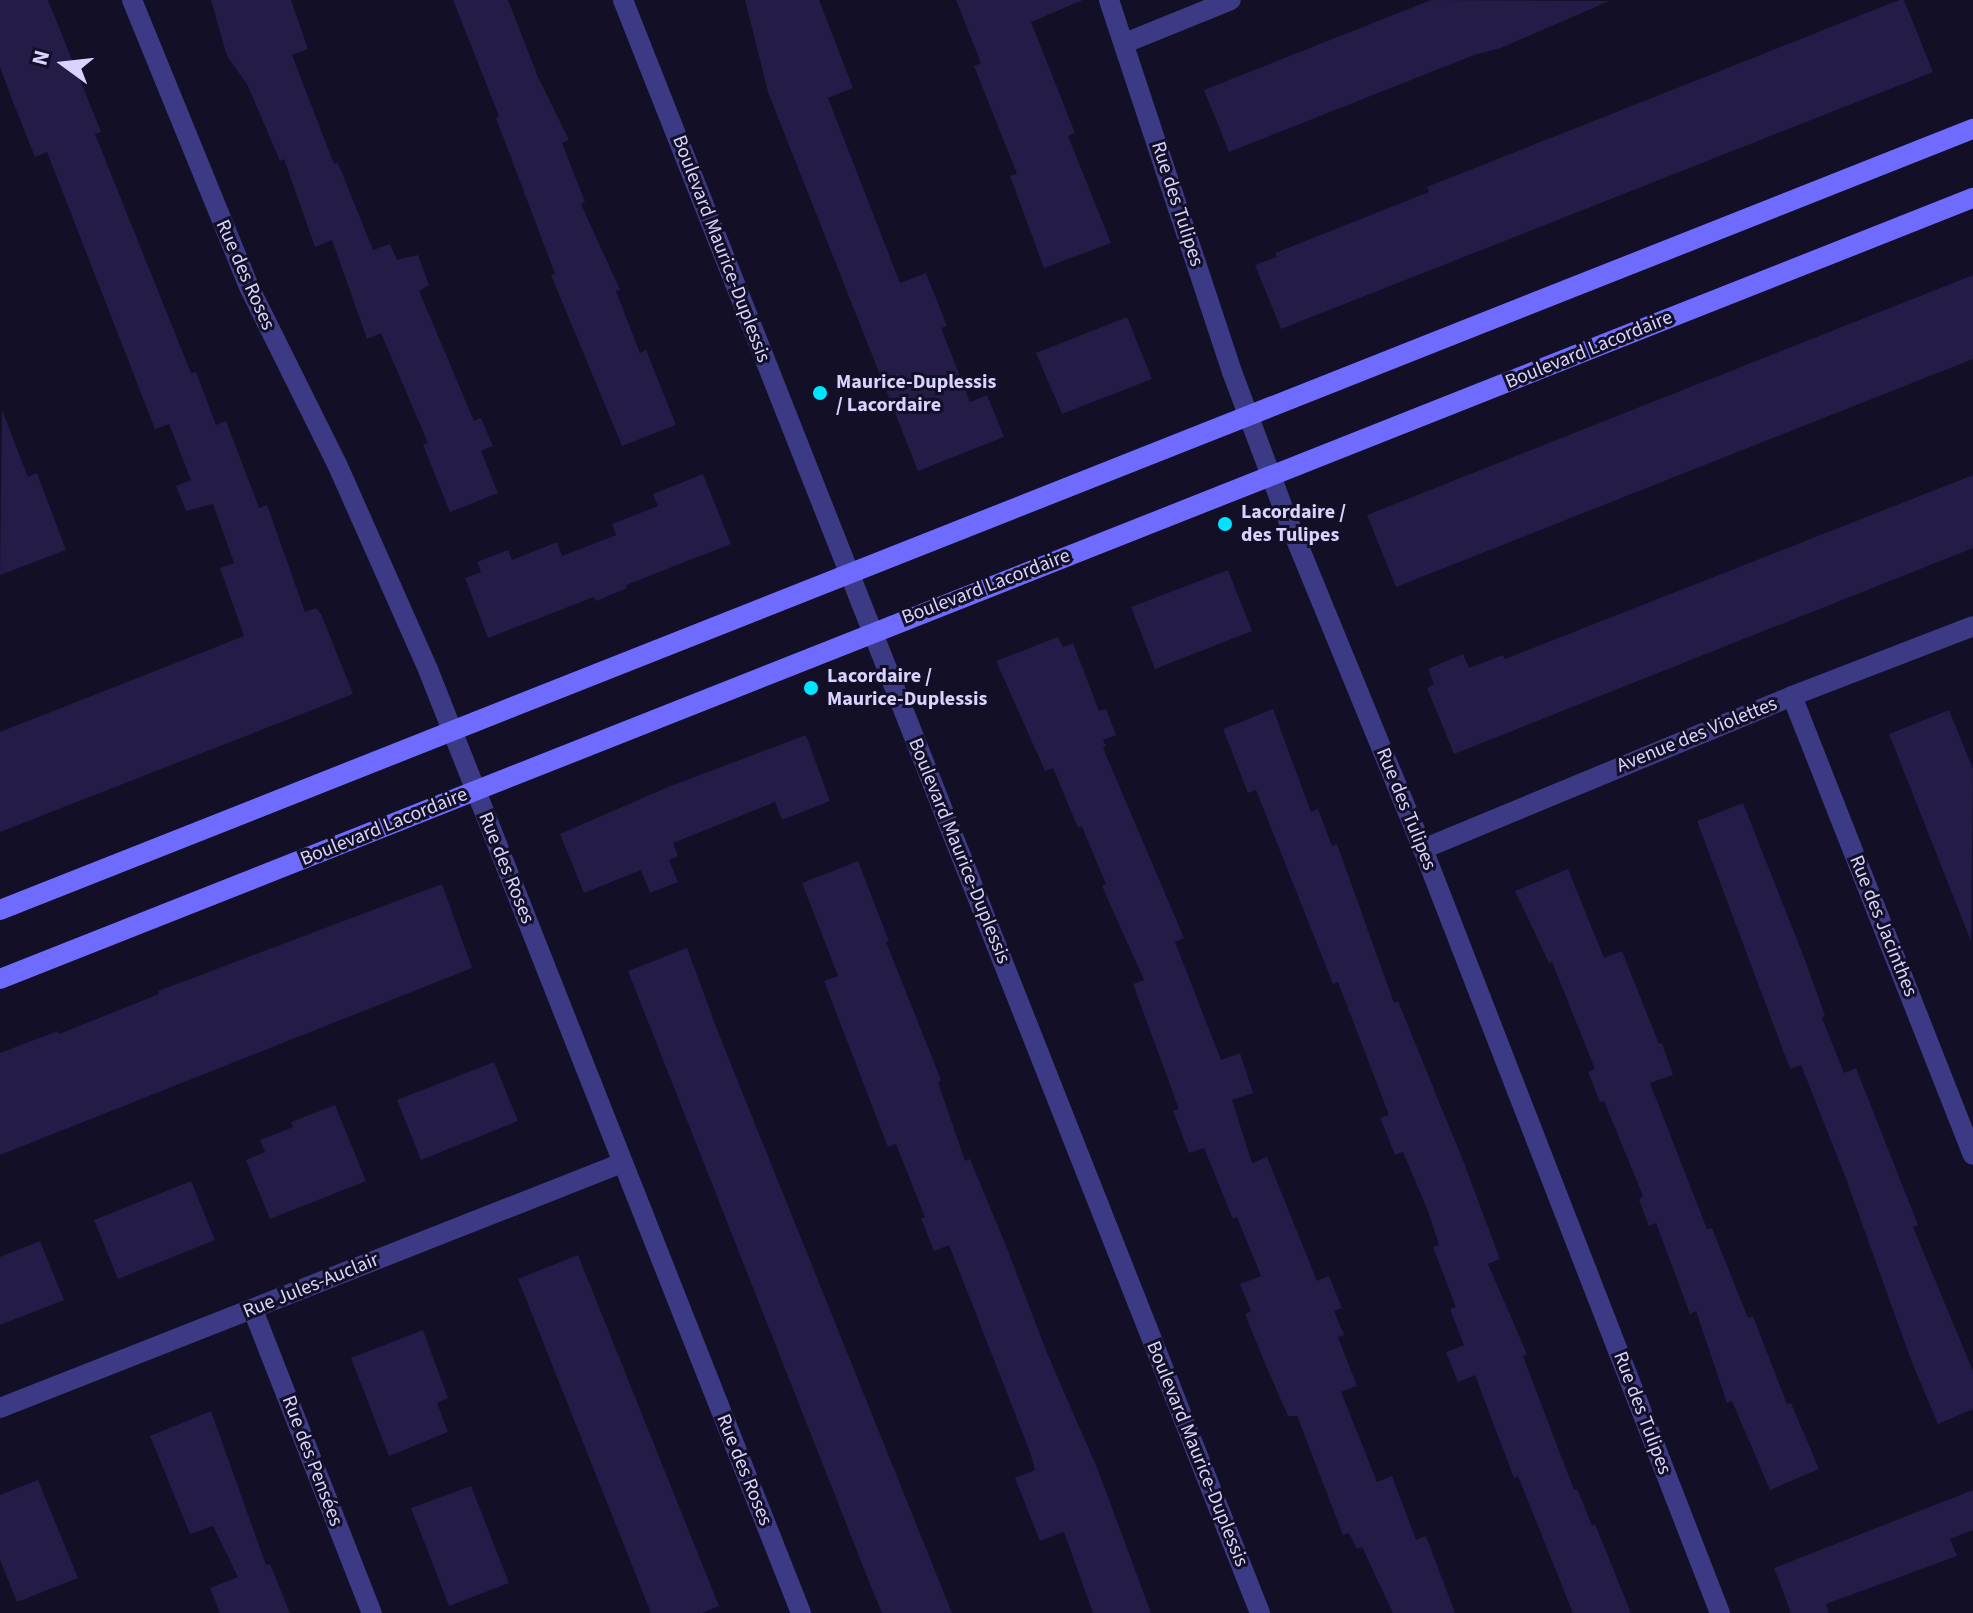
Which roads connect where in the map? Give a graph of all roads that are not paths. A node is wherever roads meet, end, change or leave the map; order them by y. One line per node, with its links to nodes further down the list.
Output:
1 (132, 0): 14 (street, Rue des Roses)
2 (623, 0): 10 (street, Boulevard Maurice-Duplessis)
3 (1109, 0): 5 (street, Rue des Tulipes)
4 (1231, 0): 5 (street)
5 (1125, 43): 8 (street, Rue des Tulipes)
6 (1973, 129): 8 (main road)
7 (1973, 198): 9 (main road, Boulevard Lacordaire)
8 (1249, 415): 9 (street, Rue des Tulipes); 10 (main road)
9 (1271, 476): 12 (main road, Boulevard Lacordaire); 16 (street, Rue des Tulipes)
10 (848, 572): 12 (street, Boulevard Maurice-Duplessis); 14 (main road)
11 (1973, 626): 13 (street, Avenue des Violettes)
12 (872, 632): 15 (main road, Boulevard Lacordaire); 25 (street, Boulevard Maurice-Duplessis)
13 (1792, 696): 16 (street, Avenue des Violettes); 19 (street, Rue des Jacinthes)
14 (452, 729): 15 (street, Rue des Roses); 17 (main road)
15 (475, 791): 18 (main road, Boulevard Lacordaire); 20 (street, Rue des Roses)
16 (1423, 849): 26 (street, Rue des Tulipes)
17 (0, 910)
18 (0, 979)
19 (1973, 1155)
20 (622, 1163): 21 (street, Rue Jules-Auclair); 24 (street, Rue des Roses)
21 (253, 1310): 22 (street, Rue Jules-Auclair); 23 (street, Rue des Pensées)
22 (0, 1408)
23 (372, 1613)
24 (801, 1613)
25 (1260, 1613)
26 (1720, 1613)

